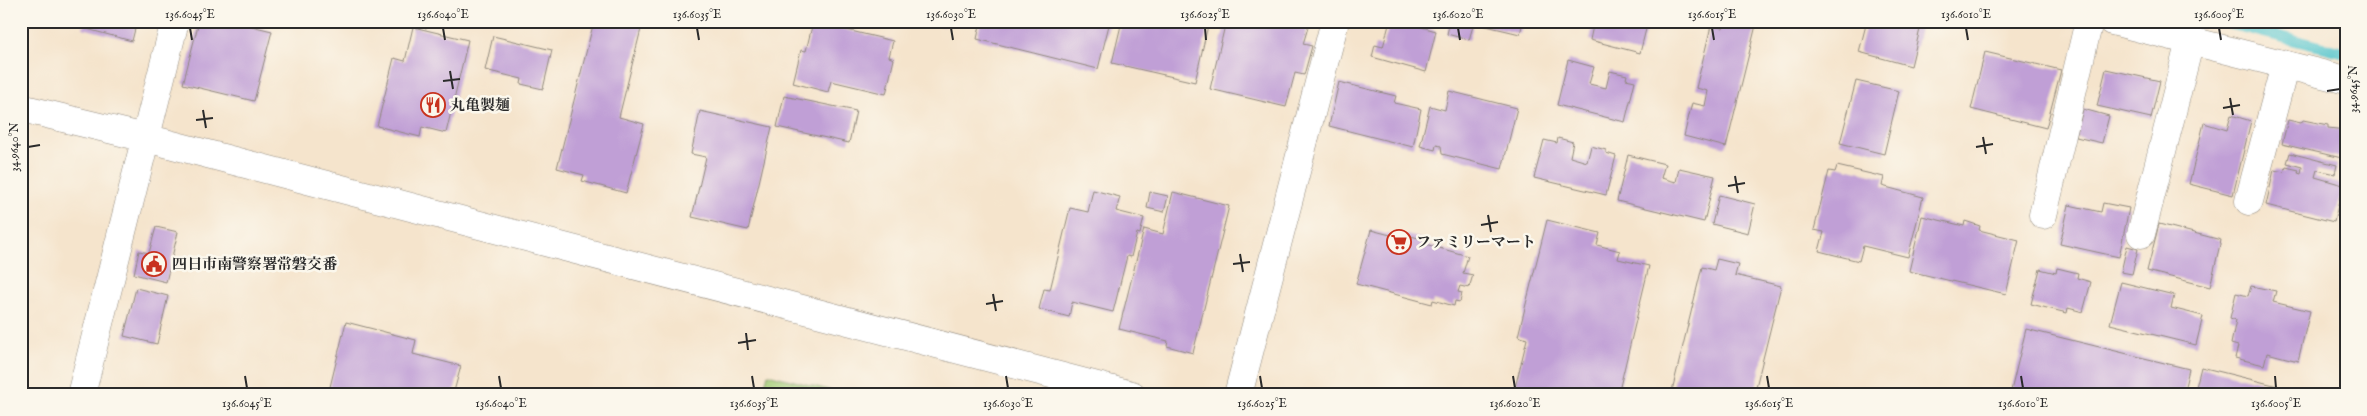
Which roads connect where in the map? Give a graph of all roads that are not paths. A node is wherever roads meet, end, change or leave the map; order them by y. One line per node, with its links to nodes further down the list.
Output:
1 (175, 21): 9 (street)
2 (1335, 21): 15 (street)
3 (2089, 21): 11 (street)
4 (2112, 21): 5 (street)
5 (2190, 41): 6 (street); 12 (street)
6 (2285, 65): 7 (street); 10 (street)
7 (2346, 80)
8 (21, 108): 9 (street)
9 (146, 138): 13 (street); 14 (street)
10 (2249, 202)
11 (2043, 215)
12 (2142, 234)
13 (81, 395)
14 (1132, 395)
15 (1238, 395)

